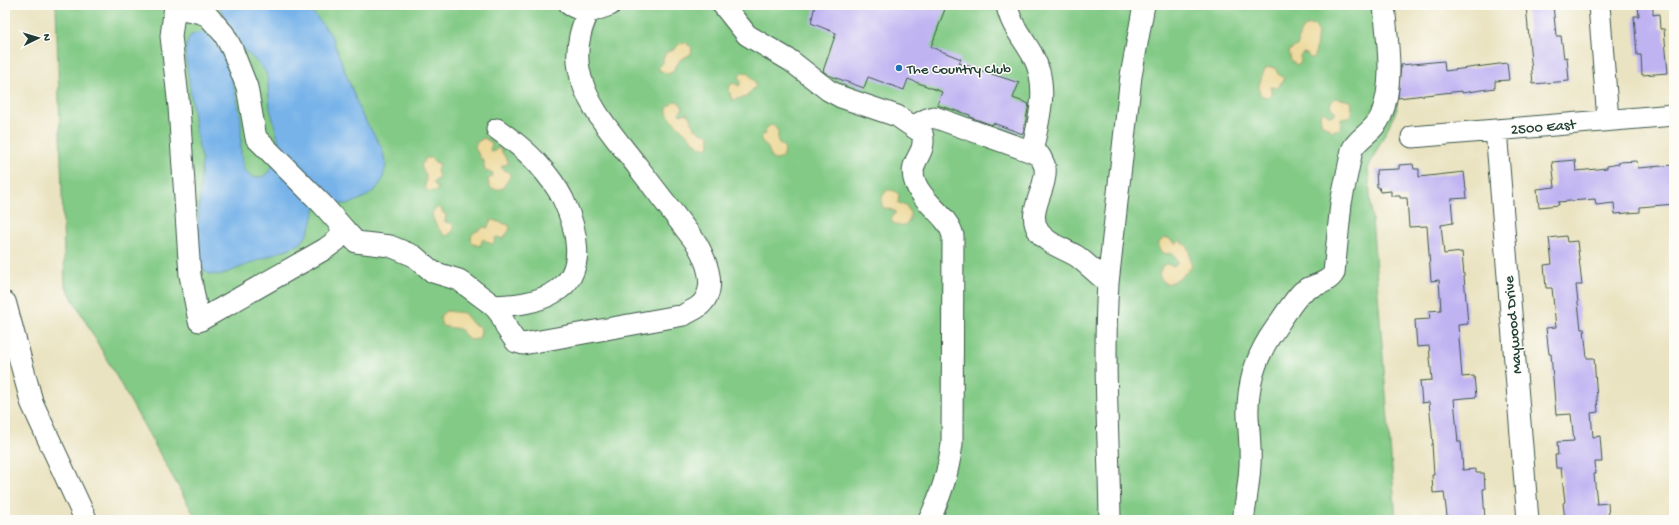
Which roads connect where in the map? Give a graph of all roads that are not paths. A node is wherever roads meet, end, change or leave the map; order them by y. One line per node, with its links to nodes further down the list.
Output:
1 (610, 5): 8 (street)
2 (723, 5): 11 (street)
3 (1007, 5): 15 (street)
4 (1144, 5): 17 (street)
5 (1384, 5): 23 (street)
6 (1599, 5): 10 (street)
7 (175, 6): 16 (street); 16 (street)
8 (583, 8): 19 (street)
9 (1674, 115): 10 (street, 2500 East)
10 (1608, 120): 13 (street, 2500 East)
11 (914, 126): 15 (street); 21 (street)
12 (497, 128): 19 (street)
13 (1496, 130): 14 (street, 2500 East); 24 (street, Maywood Drive)
14 (1412, 137)
15 (1032, 152): 17 (street)
16 (345, 230): 19 (street)
17 (1108, 283): 22 (street)
18 (5, 303): 20 (highway)
19 (494, 306)
20 (86, 520)
21 (930, 520)
22 (1110, 520)
23 (1243, 520)
24 (1528, 520)

